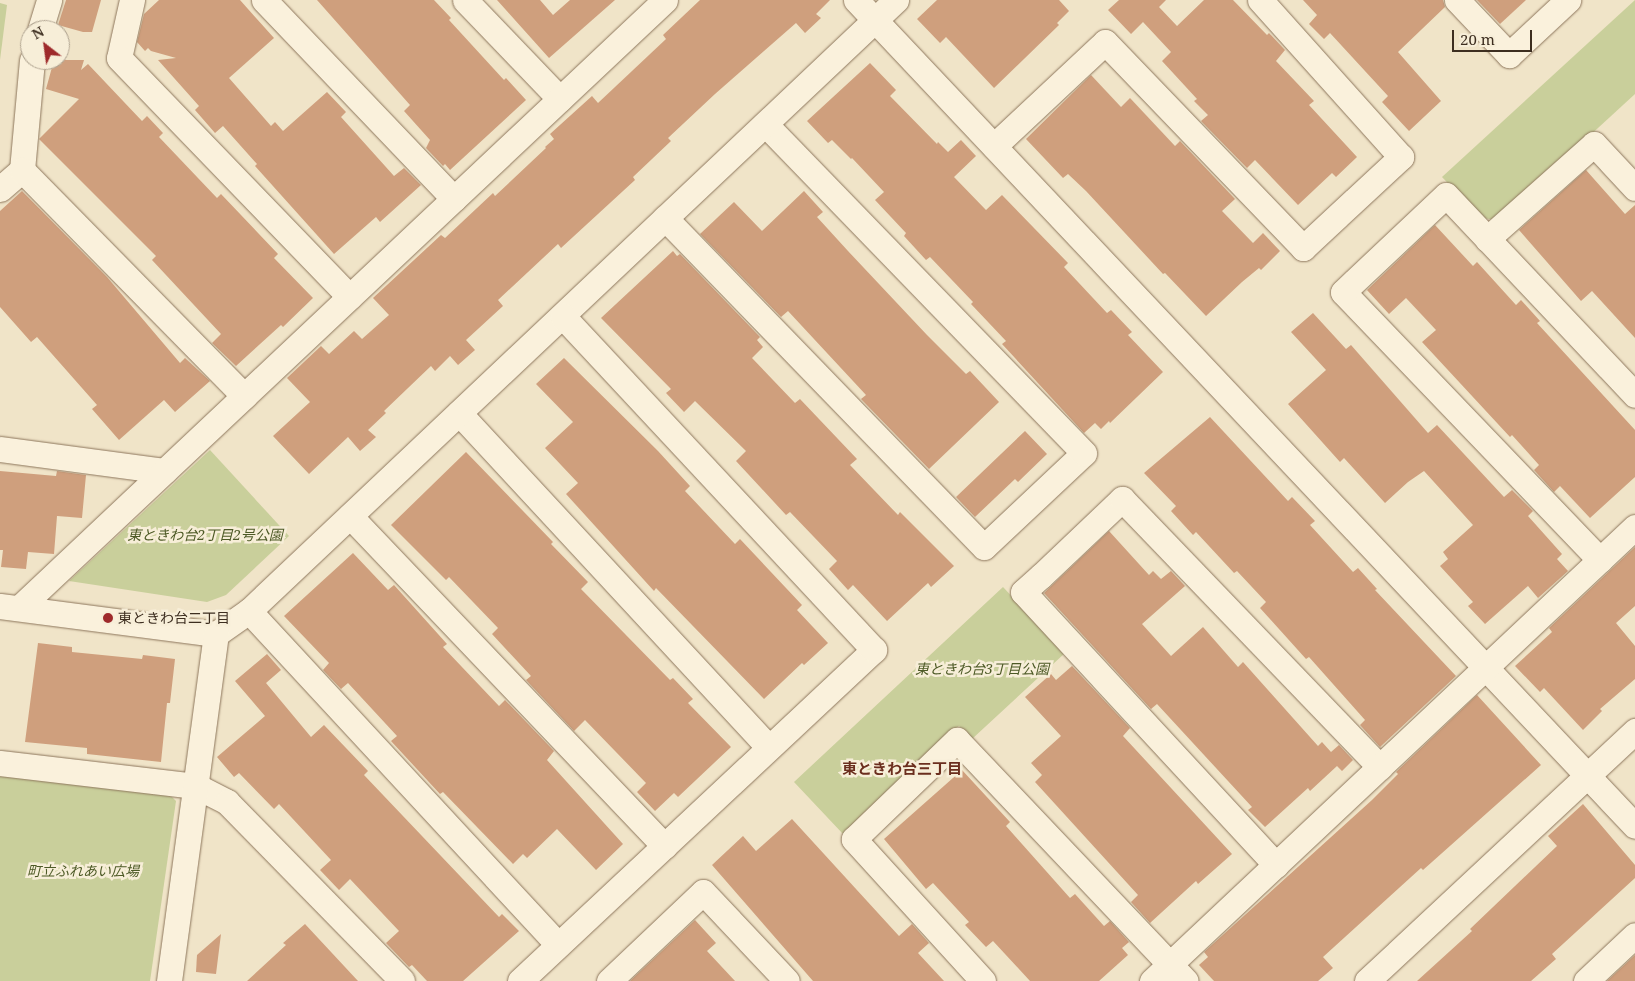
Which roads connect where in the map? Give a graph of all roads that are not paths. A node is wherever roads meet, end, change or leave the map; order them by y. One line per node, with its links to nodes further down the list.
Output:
1 (49, 0): 11 (street)
2 (132, 0): 23 (street)
3 (264, 0): 20 (street)
4 (465, 0): 14 (street)
5 (664, 0): 14 (street)
6 (856, 0): 12 (street)
7 (896, 0): 12 (street)
8 (1260, 0): 16 (street)
9 (1457, 0): 10 (street)
10 (1568, 0)
11 (43, 20)
12 (875, 20): 15 (street); 16 (street)
13 (31, 70): 17 (street)
14 (560, 99): 20 (street)
15 (764, 124): 21 (street); 21 (street)
16 (994, 146): 36 (street)
17 (22, 170): 19 (street); 26 (street)
18 (1635, 188): 22 (street)
19 (0, 189)
20 (454, 199): 23 (street)
21 (665, 218): 24 (street)
22 (1487, 239): 25 (street); 32 (street)
23 (350, 297): 26 (street)
24 (562, 316): 27 (street); 38 (street)
25 (1635, 395)
26 (244, 396): 29 (street)
27 (459, 413): 30 (street); 38 (street)
28 (0, 449): 29 (street)
29 (165, 471): 33 (street)
30 (350, 516): 34 (street); 44 (street)
31 (1635, 527): 32 (street)
32 (1600, 560): 36 (street)
33 (10, 607): 35 (street)
34 (249, 611): 35 (street); 47 (street)
35 (216, 634): 42 (street)
36 (1486, 668): 40 (street); 41 (street)
37 (1635, 730): 41 (street)
38 (769, 748): 44 (street)
39 (0, 763): 42 (street)
40 (1380, 767): 45 (street); 45 (street)
41 (1587, 775): 43 (street); 56 (street)
42 (196, 786): 49 (street); 50 (street)
43 (1635, 826)
44 (664, 846): 47 (street)
45 (1276, 865): 48 (street)
46 (1635, 935): 57 (street)
47 (558, 945): 51 (street)
48 (1178, 972): 54 (street); 55 (street)
49 (169, 981)
50 (402, 981)
51 (520, 981)
52 (609, 981): 53 (street)
53 (787, 981)
54 (983, 981)
55 (1152, 981)
56 (1367, 981)
57 (1586, 981)

